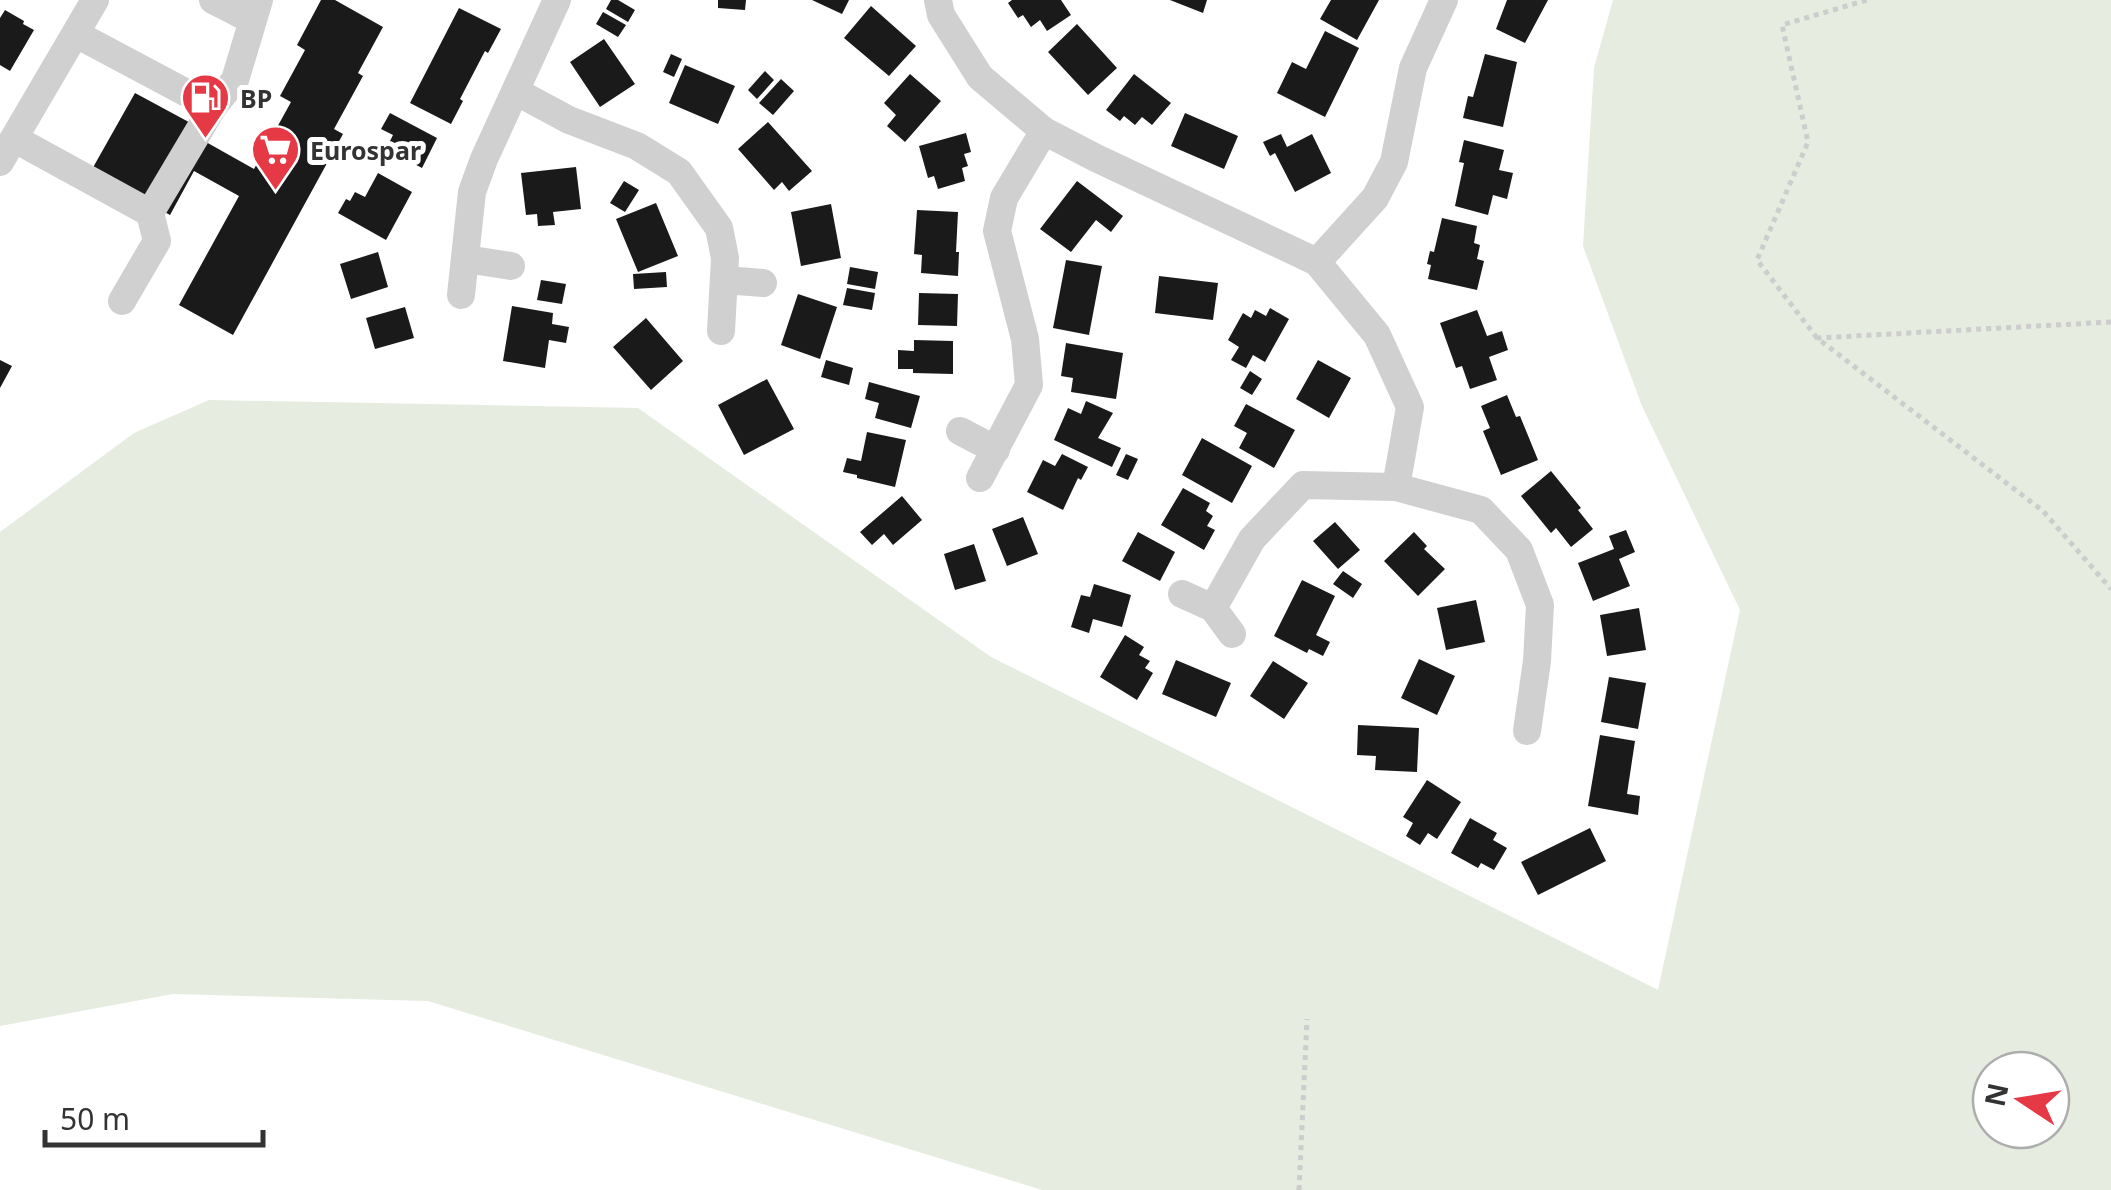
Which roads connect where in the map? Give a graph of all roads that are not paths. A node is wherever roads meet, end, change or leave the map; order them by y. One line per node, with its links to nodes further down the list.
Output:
1 (95, 0): 7 (street)
2 (213, 0): 6 (street)
3 (557, 0): 8 (street)
4 (938, 0): 10 (street)
5 (1444, 0): 14 (street)
6 (256, 10): 9 (street)
7 (76, 34): 9 (street); 11 (street)
8 (515, 91): 13 (street); 16 (street)
9 (214, 107): 12 (street)
10 (1044, 131): 14 (street); 22 (street)
11 (8, 151): 12 (street)
12 (150, 213): 19 (street)
13 (466, 259): 15 (street); 18 (street)
14 (1317, 262): 24 (street)
15 (511, 266)
16 (725, 280): 17 (street); 20 (street)
17 (763, 283)
18 (460, 296)
19 (122, 301)
20 (721, 331)
21 (960, 432): 22 (street)
22 (996, 450): 23 (street)
23 (980, 478)
24 (1396, 487): 26 (street); 28 (street)
25 (1182, 594): 26 (street)
26 (1212, 608): 27 (street)
27 (1232, 634)
28 (1526, 730)

